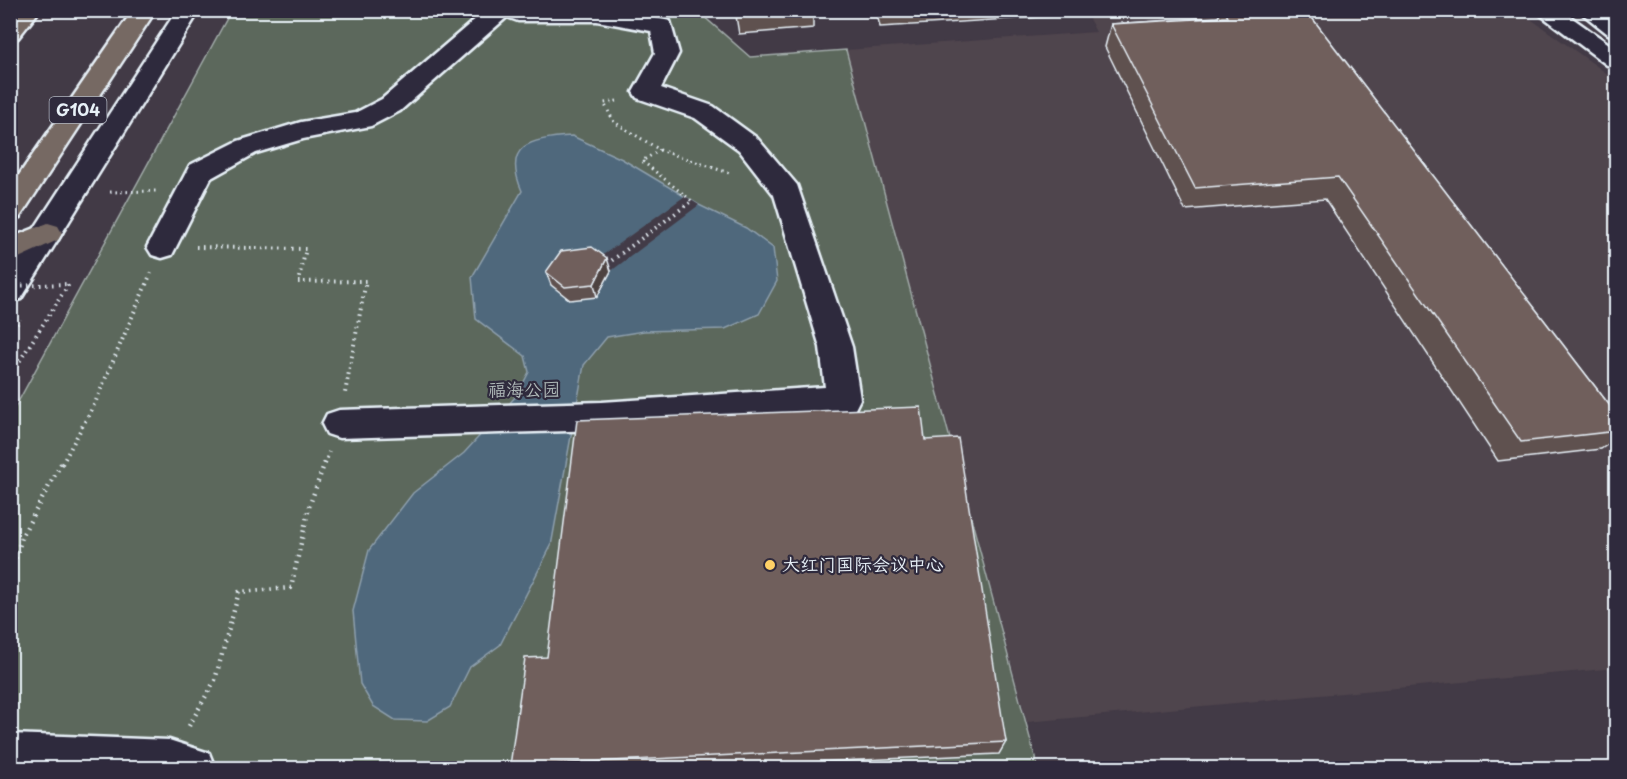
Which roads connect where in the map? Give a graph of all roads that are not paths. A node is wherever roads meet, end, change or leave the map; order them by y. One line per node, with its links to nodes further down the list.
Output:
1 (28, 10): 10 (highway)
2 (144, 10): 12 (highway, G104)
3 (189, 10): 13 (street)
4 (501, 10): 14 (street)
5 (513, 10): 8 (street)
6 (1545, 10): 11 (street)
7 (1593, 11): 9 (street)
8 (596, 12): 17 (street)
9 (1617, 29)
10 (10, 33)
11 (1617, 60)
12 (10, 210)
13 (48, 233): 15 (highway); 16 (street)
14 (162, 247)
15 (10, 251)
16 (10, 291)
17 (339, 424)
18 (10, 755): 19 (street)
19 (182, 765)

